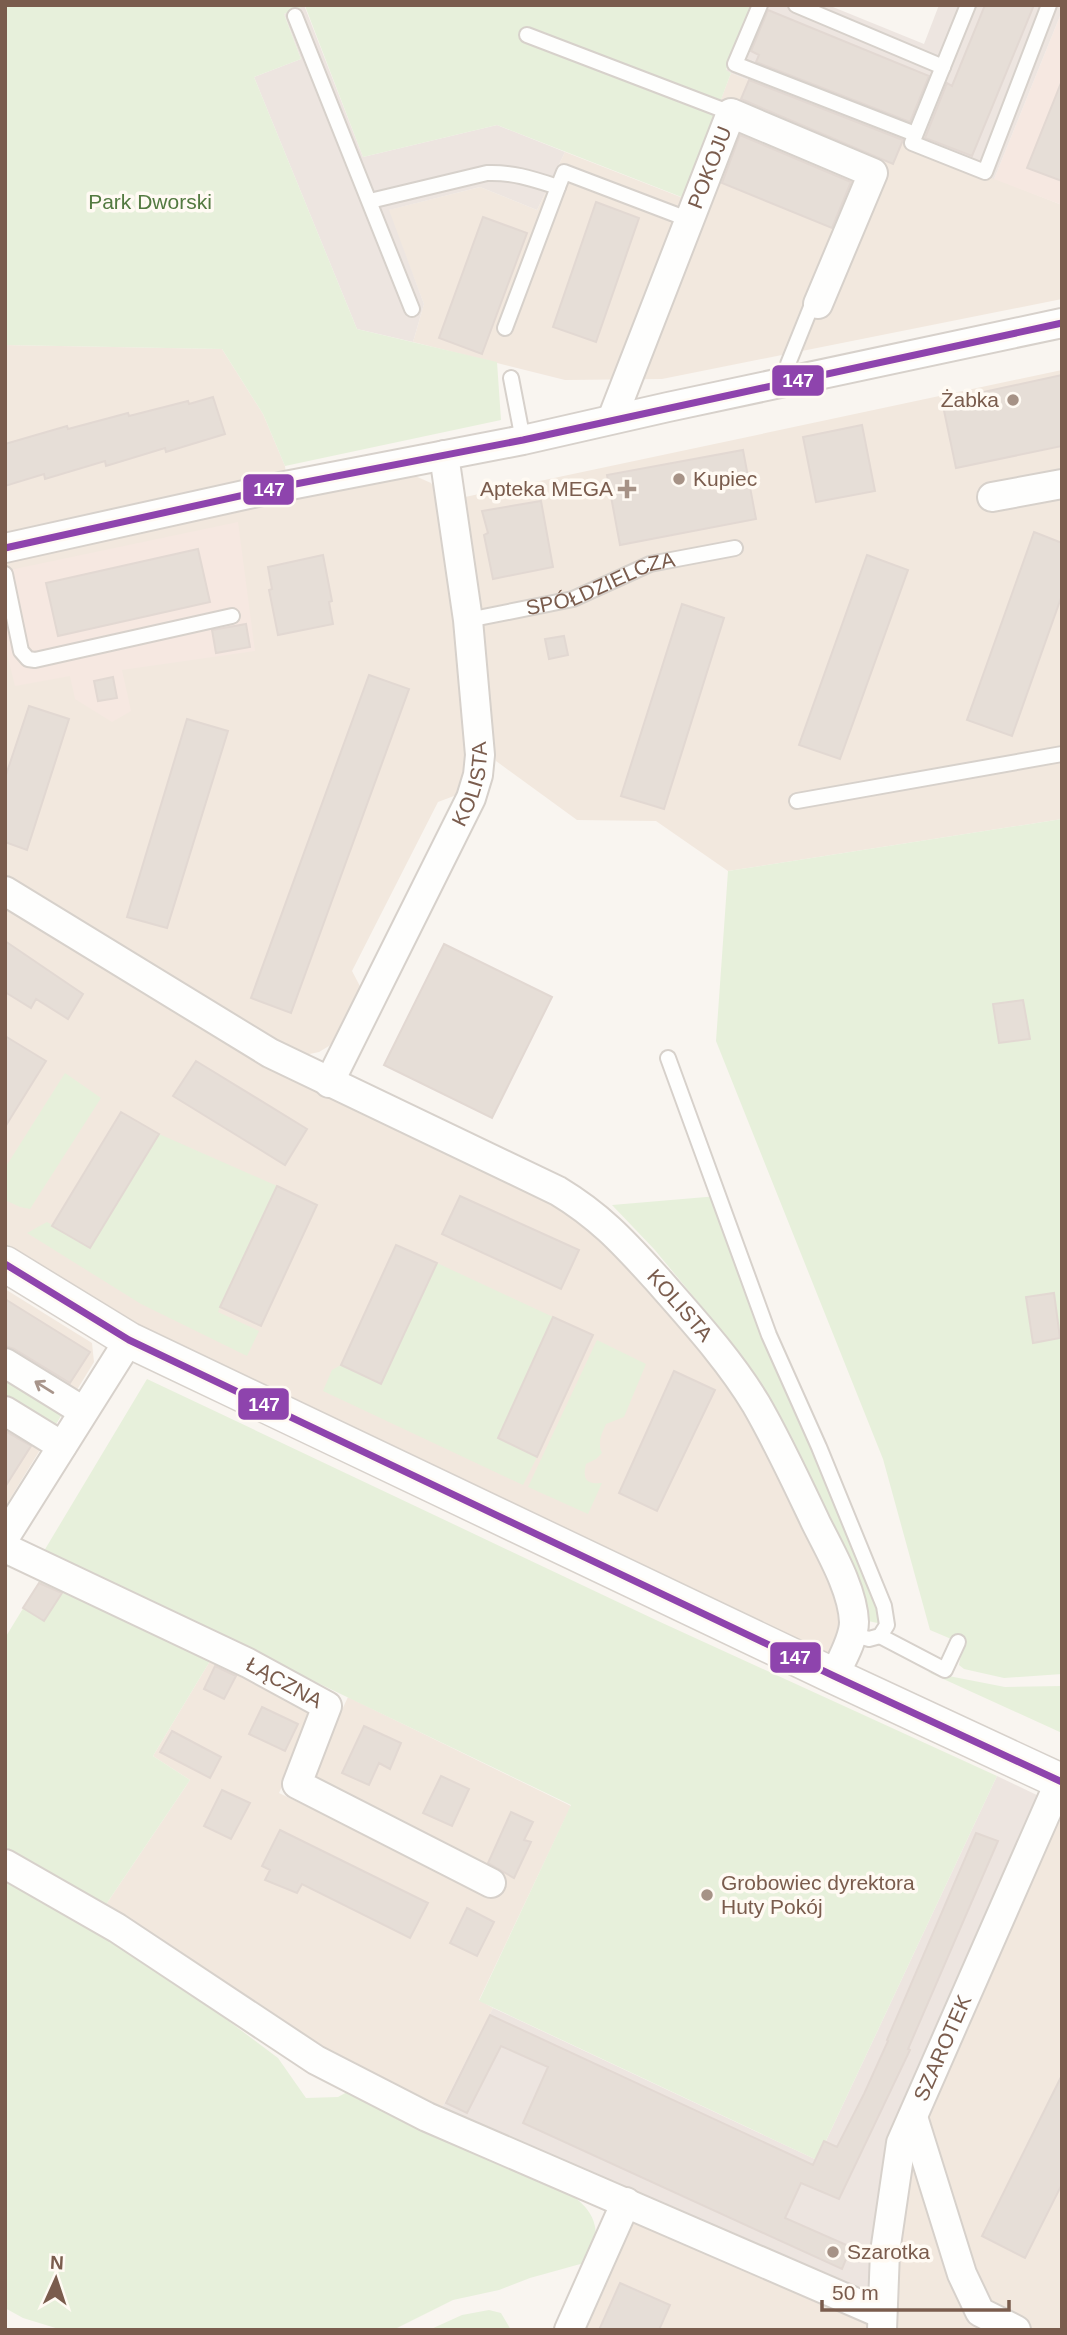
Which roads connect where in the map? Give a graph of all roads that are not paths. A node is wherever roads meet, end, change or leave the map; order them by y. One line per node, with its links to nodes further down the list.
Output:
1 (760, 5): 9 (lane)
2 (796, 5): 7 (lane)
3 (968, 5): 7 (lane)
4 (1049, 5): 9 (lane)
5 (295, 16): 11 (lane)
6 (527, 35): 8 (lane)
7 (943, 66): 9 (lane)
8 (732, 113): 12 (street, POKOJU); 13 (street, POKOJU)
9 (915, 134)
10 (558, 187): 11 (lane); 12 (lane); 16 (lane)
11 (369, 201): 14 (lane)
12 (690, 220): 19 (street, POKOJU)
13 (818, 304): 17 (lane)
14 (412, 309)
15 (1062, 323): 19 (street)
16 (505, 328)
17 (788, 364)
18 (512, 378): 20 (lane)
19 (612, 419): 20 (street)
20 (523, 440): 21 (street)
21 (444, 456): 24 (street); 28 (street, KOLISTA)
22 (1062, 484): 23 (street)
23 (992, 497)
24 (5, 548)
25 (735, 548): 28 (lane, SPÓŁDZIELCZA)
26 (5, 574): 27 (lane)
27 (232, 616)
28 (468, 620): 33 (street, KOLISTA)
29 (1062, 754): 30 (lane)
30 (797, 801)
31 (5, 891): 33 (street, KOLISTA)
32 (668, 1058): 43 (lane)
33 (329, 1083): 42 (street, KOLISTA)
34 (5, 1264): 35 (street)
35 (129, 1340): 38 (street); 45 (street)
36 (5, 1363): 38 (street, one-way to 36)
37 (5, 1411): 39 (street)
38 (83, 1411): 39 (street)
39 (62, 1446): 40 (street)
40 (5, 1537)
41 (5, 1548): 48 (street, ŁĄCZNA)
42 (850, 1634): 43 (lane); 45 (street, KOLISTA)
43 (880, 1636): 44 (lane)
44 (958, 1642)
45 (834, 1676): 46 (street)
46 (1061, 1781): 49 (street, SZAROTEK)
47 (5, 1864): 50 (street)
48 (491, 1883)
49 (913, 2117): 51 (street, SZAROTEK); 53 (street)
50 (626, 2202): 51 (street); 52 (street)
51 (882, 2322)
52 (569, 2330)
53 (1016, 2330)

